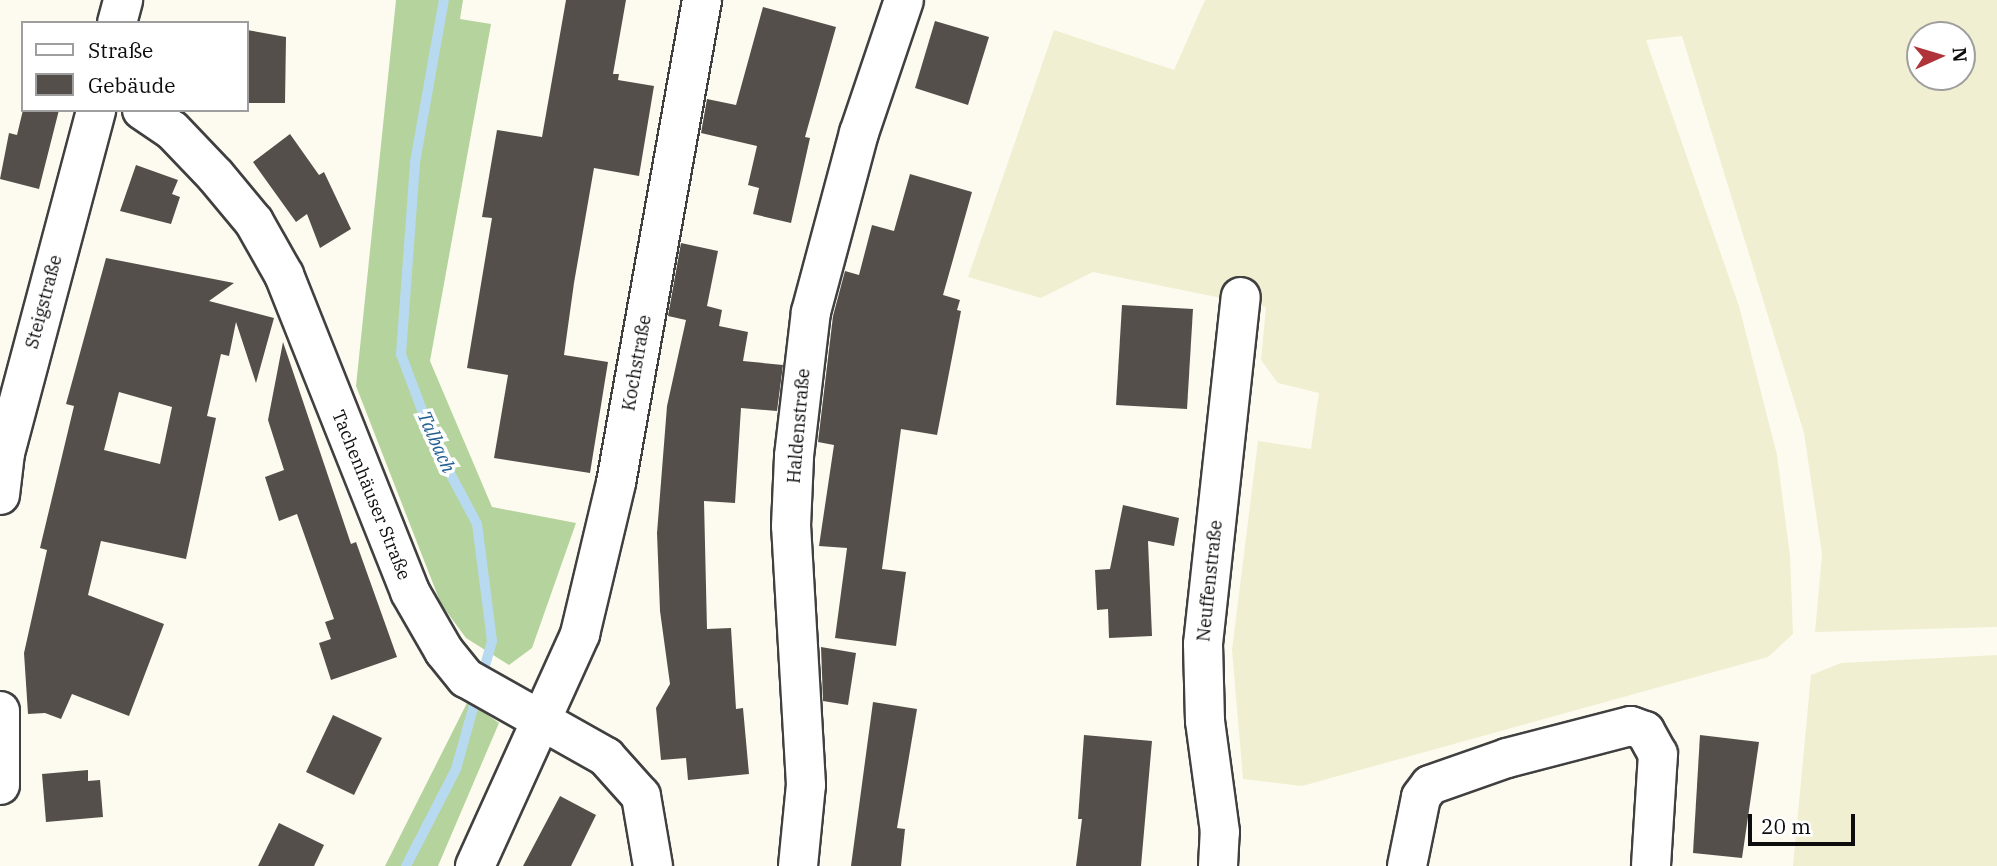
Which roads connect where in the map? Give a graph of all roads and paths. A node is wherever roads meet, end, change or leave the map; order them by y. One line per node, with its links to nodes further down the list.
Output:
1 (123, 0): 4 (street)
2 (702, 0): 10 (street, Kochstraße)
3 (904, 0): 14 (street, Haldenstraße)
4 (118, 21)
5 (95, 112): 8 (street, Steigstraße)
6 (145, 112): 10 (street, Tachenhäuser Straße)
7 (1241, 297): 15 (street, Neuffenstraße)
8 (0, 495)
9 (0, 710): 11 (street)
10 (542, 717): 12 (street); 13 (street, Tachenhäuser Straße)
11 (0, 786)
12 (475, 866)
13 (653, 866)
14 (799, 866)
15 (1218, 866)
16 (1407, 866): 17 (street)
17 (1651, 866)

